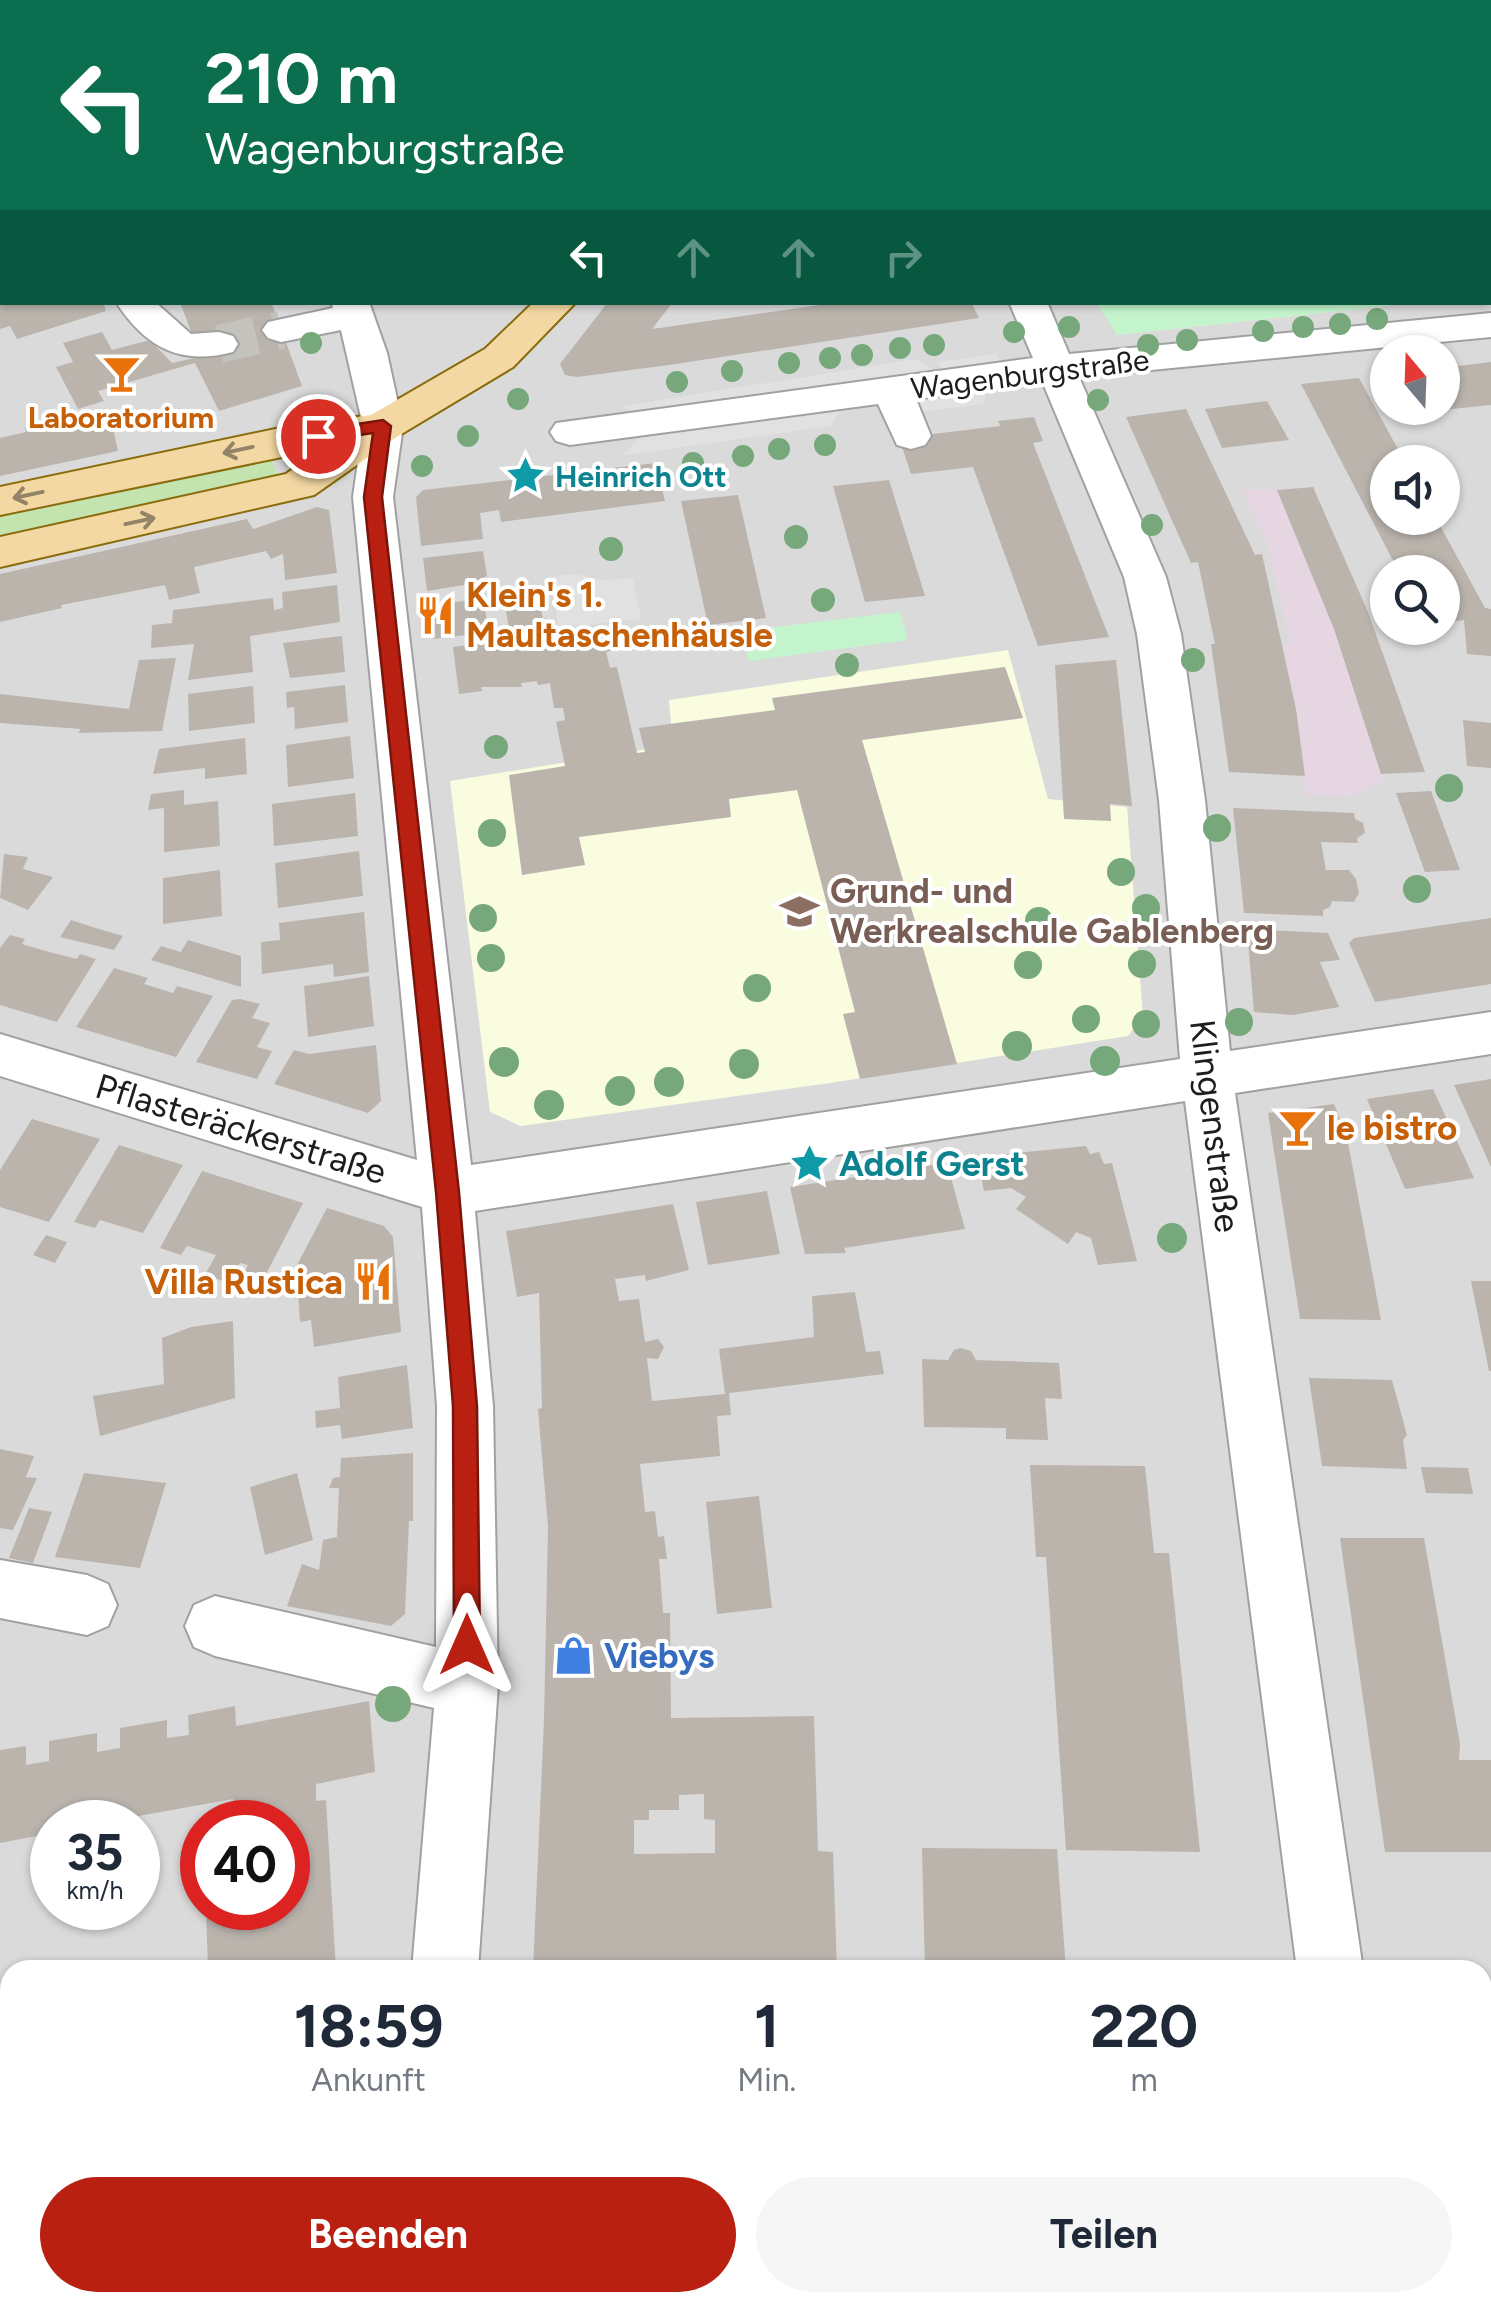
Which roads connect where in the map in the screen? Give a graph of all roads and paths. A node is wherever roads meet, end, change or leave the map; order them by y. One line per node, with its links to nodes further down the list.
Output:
1 (137, 305): 7 (street)
2 (554, 305): 10 (main road)
3 (1029, 305): 8 (street, Klingenstraße)
4 (352, 309): 6 (street); 10 (street)
5 (1491, 324): 8 (street, Wagenburgstraße)
6 (282, 330)
7 (219, 344)
8 (1059, 367): 9 (street, Wagenburgstraße); 17 (street, Klingenstraße)
9 (893, 391): 11 (street, Wagenburgstraße); 12 (street)
10 (383, 426): 13 (main road, one-way to 13); 14 (main road, one-way to 10); 18 (street)
11 (570, 432)
12 (910, 436)
13 (0, 501)
14 (0, 552)
15 (1491, 1033): 17 (street, Pflasteräckerstraße)
16 (0, 1055): 18 (street, Pflasteräckerstraße)
17 (1207, 1077): 18 (street, Pflasteräckerstraße); 24 (street, Klingenstraße)
18 (447, 1192): 22 (street)
19 (0, 1589): 20 (street)
20 (87, 1605)
21 (215, 1626): 22 (street)
22 (467, 1685): 23 (street)
23 (446, 1960)
24 (1329, 1960)

